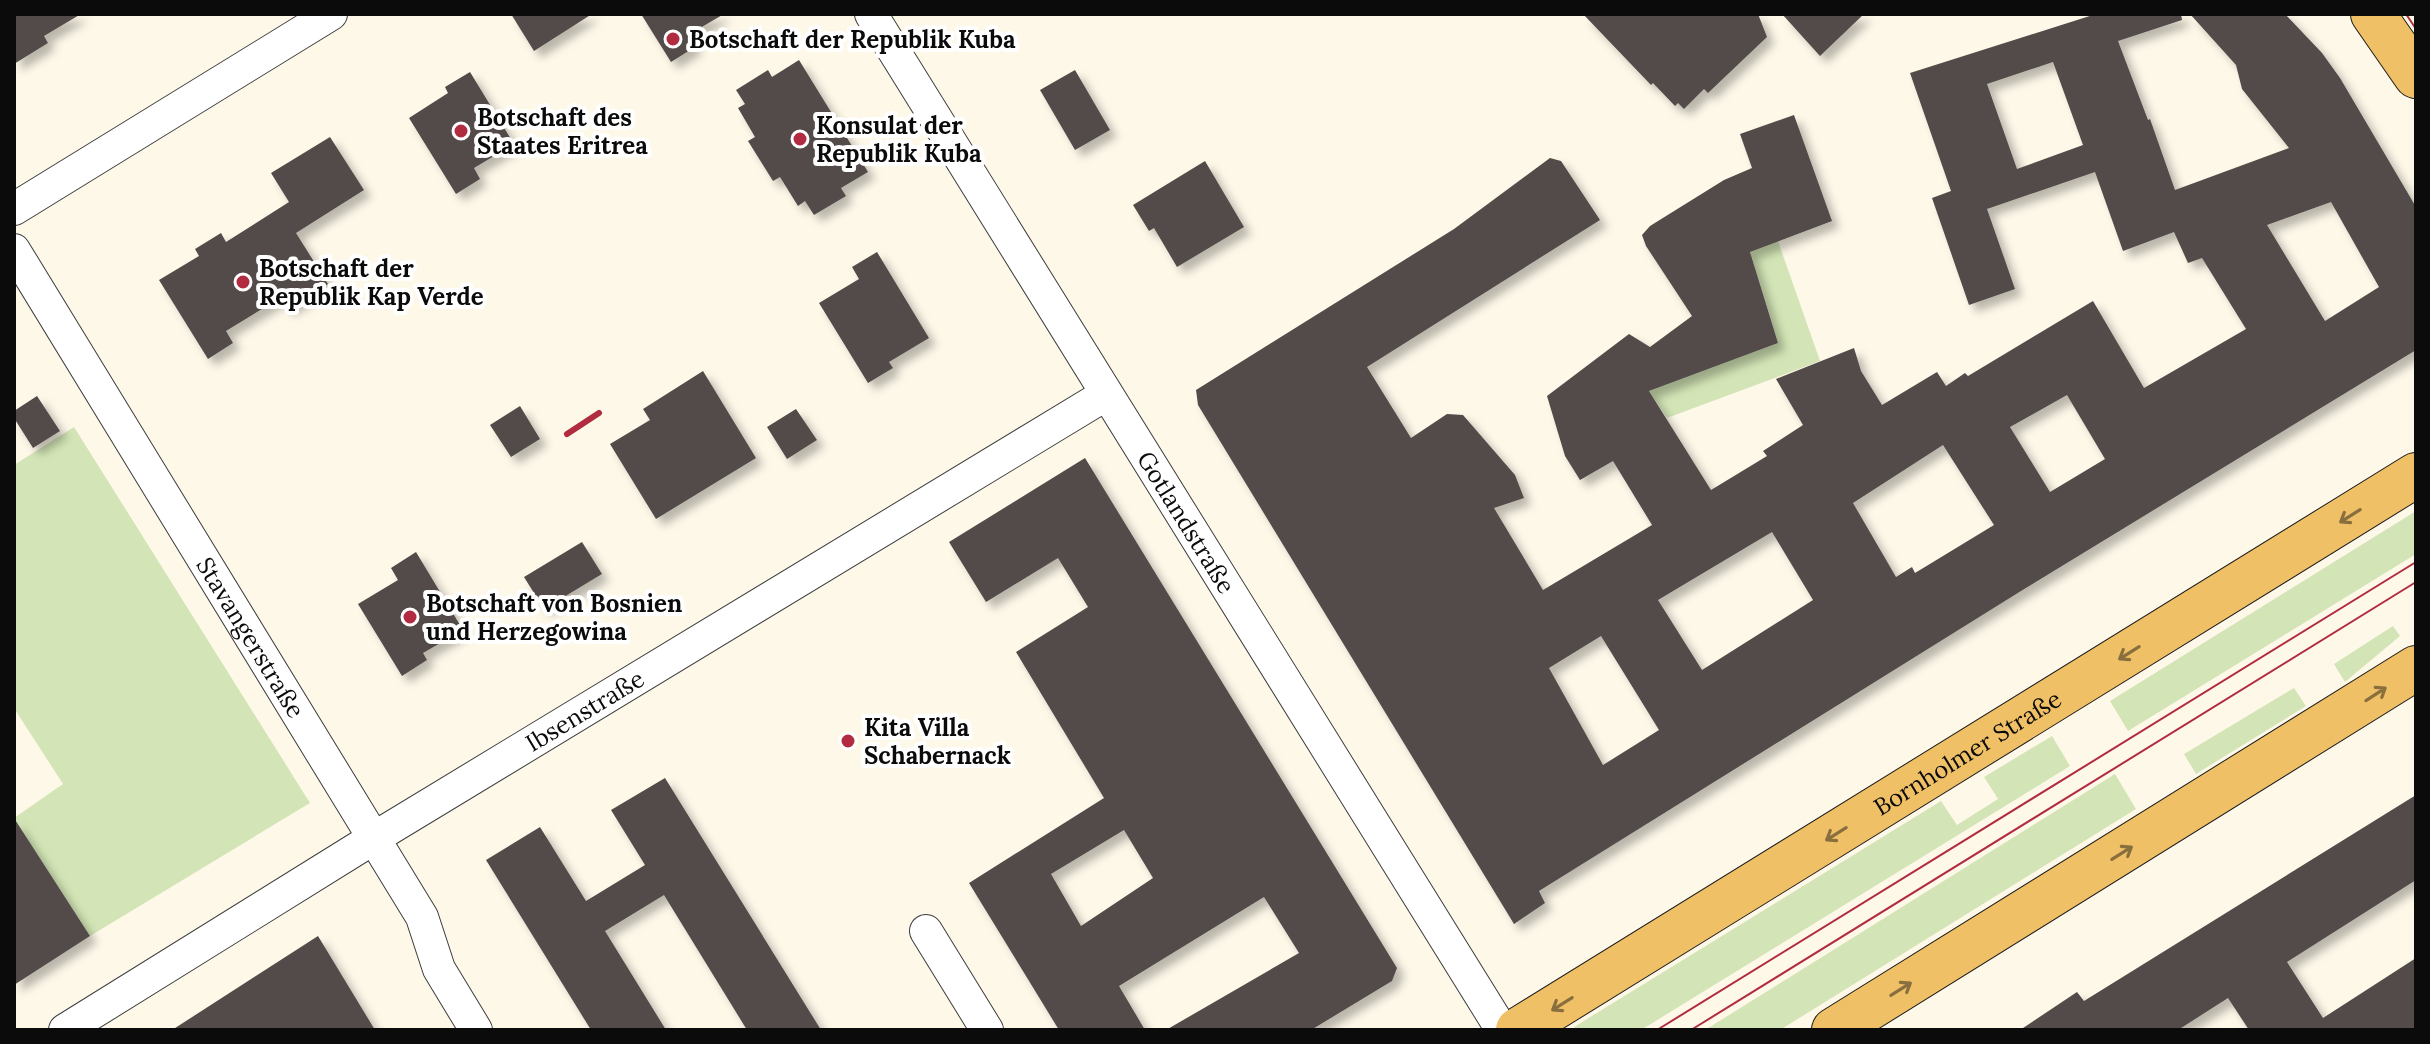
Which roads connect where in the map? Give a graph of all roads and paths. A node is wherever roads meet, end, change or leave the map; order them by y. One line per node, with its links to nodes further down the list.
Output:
1 (331, 14): 5 (street)
2 (871, 14): 7 (street, Gotlandstraße)
3 (2373, 14): 4 (main road)
4 (2416, 76)
5 (14, 209)
6 (14, 250): 10 (street, Stavangerstraße)
7 (1105, 395): 10 (street, Ibsenstraße); 15 (street, Gotlandstraße)
8 (2416, 475): 16 (main road, Bornholmer Straße, one-way to 16)
9 (2416, 668): 17 (main road, one-way to 9)
10 (374, 838): 12 (street, Ibsenstraße); 13 (street, Stavangerstraße)
11 (926, 931): 14 (street)
12 (65, 1030)
13 (476, 1030)
14 (987, 1030)
15 (1502, 1030)
16 (1518, 1030)
17 (1834, 1030)

